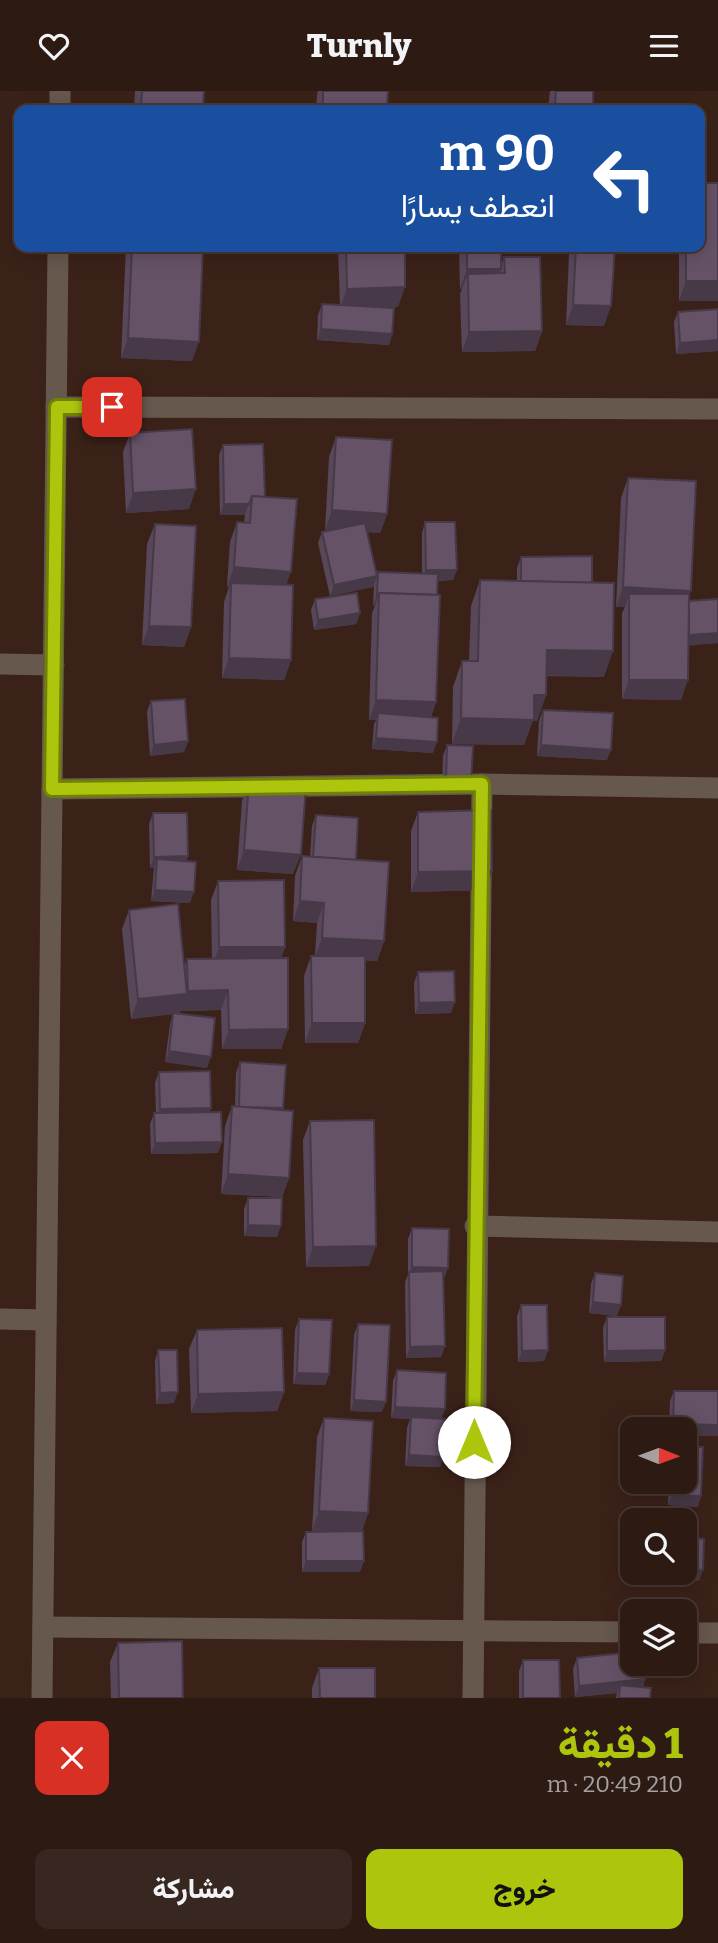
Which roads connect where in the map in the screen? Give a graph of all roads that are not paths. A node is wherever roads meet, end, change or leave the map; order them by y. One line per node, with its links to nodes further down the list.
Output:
1 (58, 252): 2 (street)
2 (57, 407): 3 (street); 5 (street)
3 (718, 409)
4 (0, 664): 5 (street)
5 (54, 664): 8 (street)
6 (482, 784): 7 (street); 8 (street); 9 (street)
7 (718, 788)
8 (52, 789): 12 (street)
9 (475, 1226): 10 (street); 14 (street)
10 (718, 1232)
11 (0, 1319): 12 (street)
12 (46, 1319): 13 (street)
13 (43, 1627): 14 (street); 18 (street)
14 (473, 1630): 15 (street); 19 (street)
15 (620, 1632)
16 (697, 1633): 17 (street)
17 (718, 1633)
18 (42, 1698)
19 (473, 1698)

